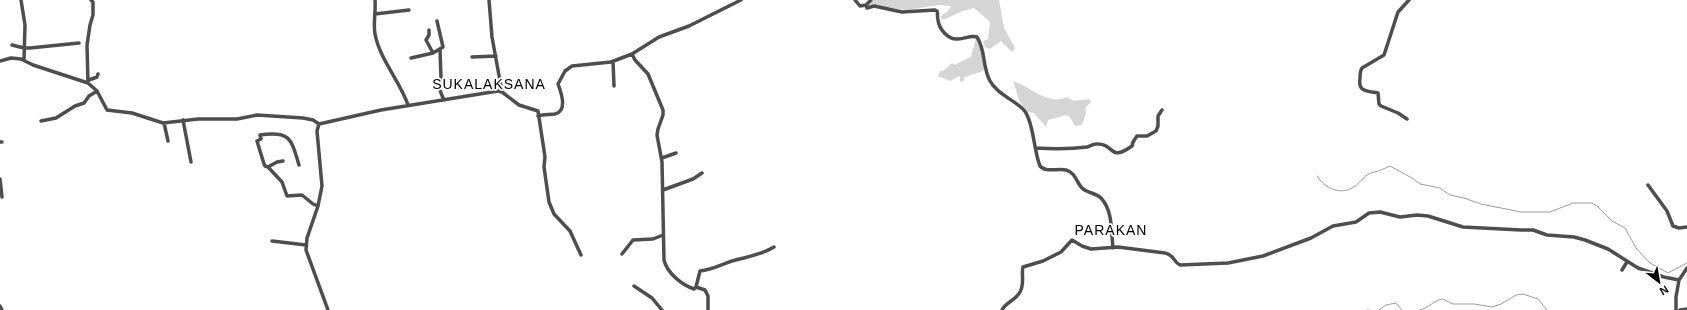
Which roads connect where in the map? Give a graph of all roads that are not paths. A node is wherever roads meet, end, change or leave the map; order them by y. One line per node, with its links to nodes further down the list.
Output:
1 (21, 0): 16 (street)
2 (91, 0): 27 (street)
3 (375, 0): 11 (street)
4 (489, 0): 20 (street)
5 (741, 0): 19 (street)
6 (855, 0): 9 (street)
7 (871, 0): 9 (street)
8 (1409, 0): 35 (street)
9 (866, 5): 41 (street)
10 (409, 10): 11 (street)
11 (375, 14): 32 (street)
12 (437, 21): 17 (street)
13 (429, 30): 18 (street)
14 (79, 43): 16 (street)
15 (12, 45): 16 (street)
16 (24, 48): 23 (street)
17 (440, 49): 18 (street); 31 (street)
18 (433, 53): 22 (street)
19 (632, 54): 25 (street); 43 (street)
20 (496, 56): 21 (street); 30 (street)
21 (472, 57)
22 (411, 58)
23 (24, 60): 24 (street); 27 (street)
24 (0, 61)
25 (613, 61): 28 (street); 34 (street)
26 (98, 74): 27 (street)
27 (88, 82): 29 (street)
28 (614, 86)
29 (98, 91): 36 (street); 38 (street)
30 (502, 92): 31 (street); 34 (street)
31 (444, 100): 32 (street)
32 (408, 105): 39 (street)
33 (1162, 110): 41 (street)
34 (538, 116): 61 (street)
35 (1407, 119)
36 (40, 120)
37 (183, 120): 38 (street); 39 (street); 45 (street)
38 (164, 123): 40 (street)
39 (319, 124): 53 (street)
40 (168, 141)
41 (1036, 148): 59 (street)
42 (676, 153): 43 (street)
43 (662, 158): 51 (street)
44 (283, 161): 47 (street)
45 (191, 162)
46 (299, 165): 47 (street)
47 (268, 167): 53 (street)
48 (702, 173): 51 (street)
49 (0, 179): 52 (street)
50 (1648, 185): 54 (street)
51 (663, 190): 55 (street)
52 (2, 197)
53 (318, 206): 57 (street)
54 (1687, 227)
55 (663, 235): 60 (street); 67 (street)
56 (272, 241): 57 (street)
57 (306, 245): 71 (street)
58 (774, 247): 67 (street)
59 (1113, 248): 62 (street); 74 (street)
60 (622, 254)
61 (581, 255)
62 (1627, 262): 64 (street); 65 (street)
63 (1687, 268): 65 (street)
64 (1622, 270)
65 (1679, 280): 75 (street)
66 (634, 286): 72 (street)
67 (696, 287): 73 (street)
68 (0, 306): 70 (street)
69 (1687, 309): 76 (street)
70 (2, 310)
71 (328, 310)
72 (662, 310)
73 (708, 310)
74 (1002, 310)
75 (1676, 310)
76 (1680, 310)

